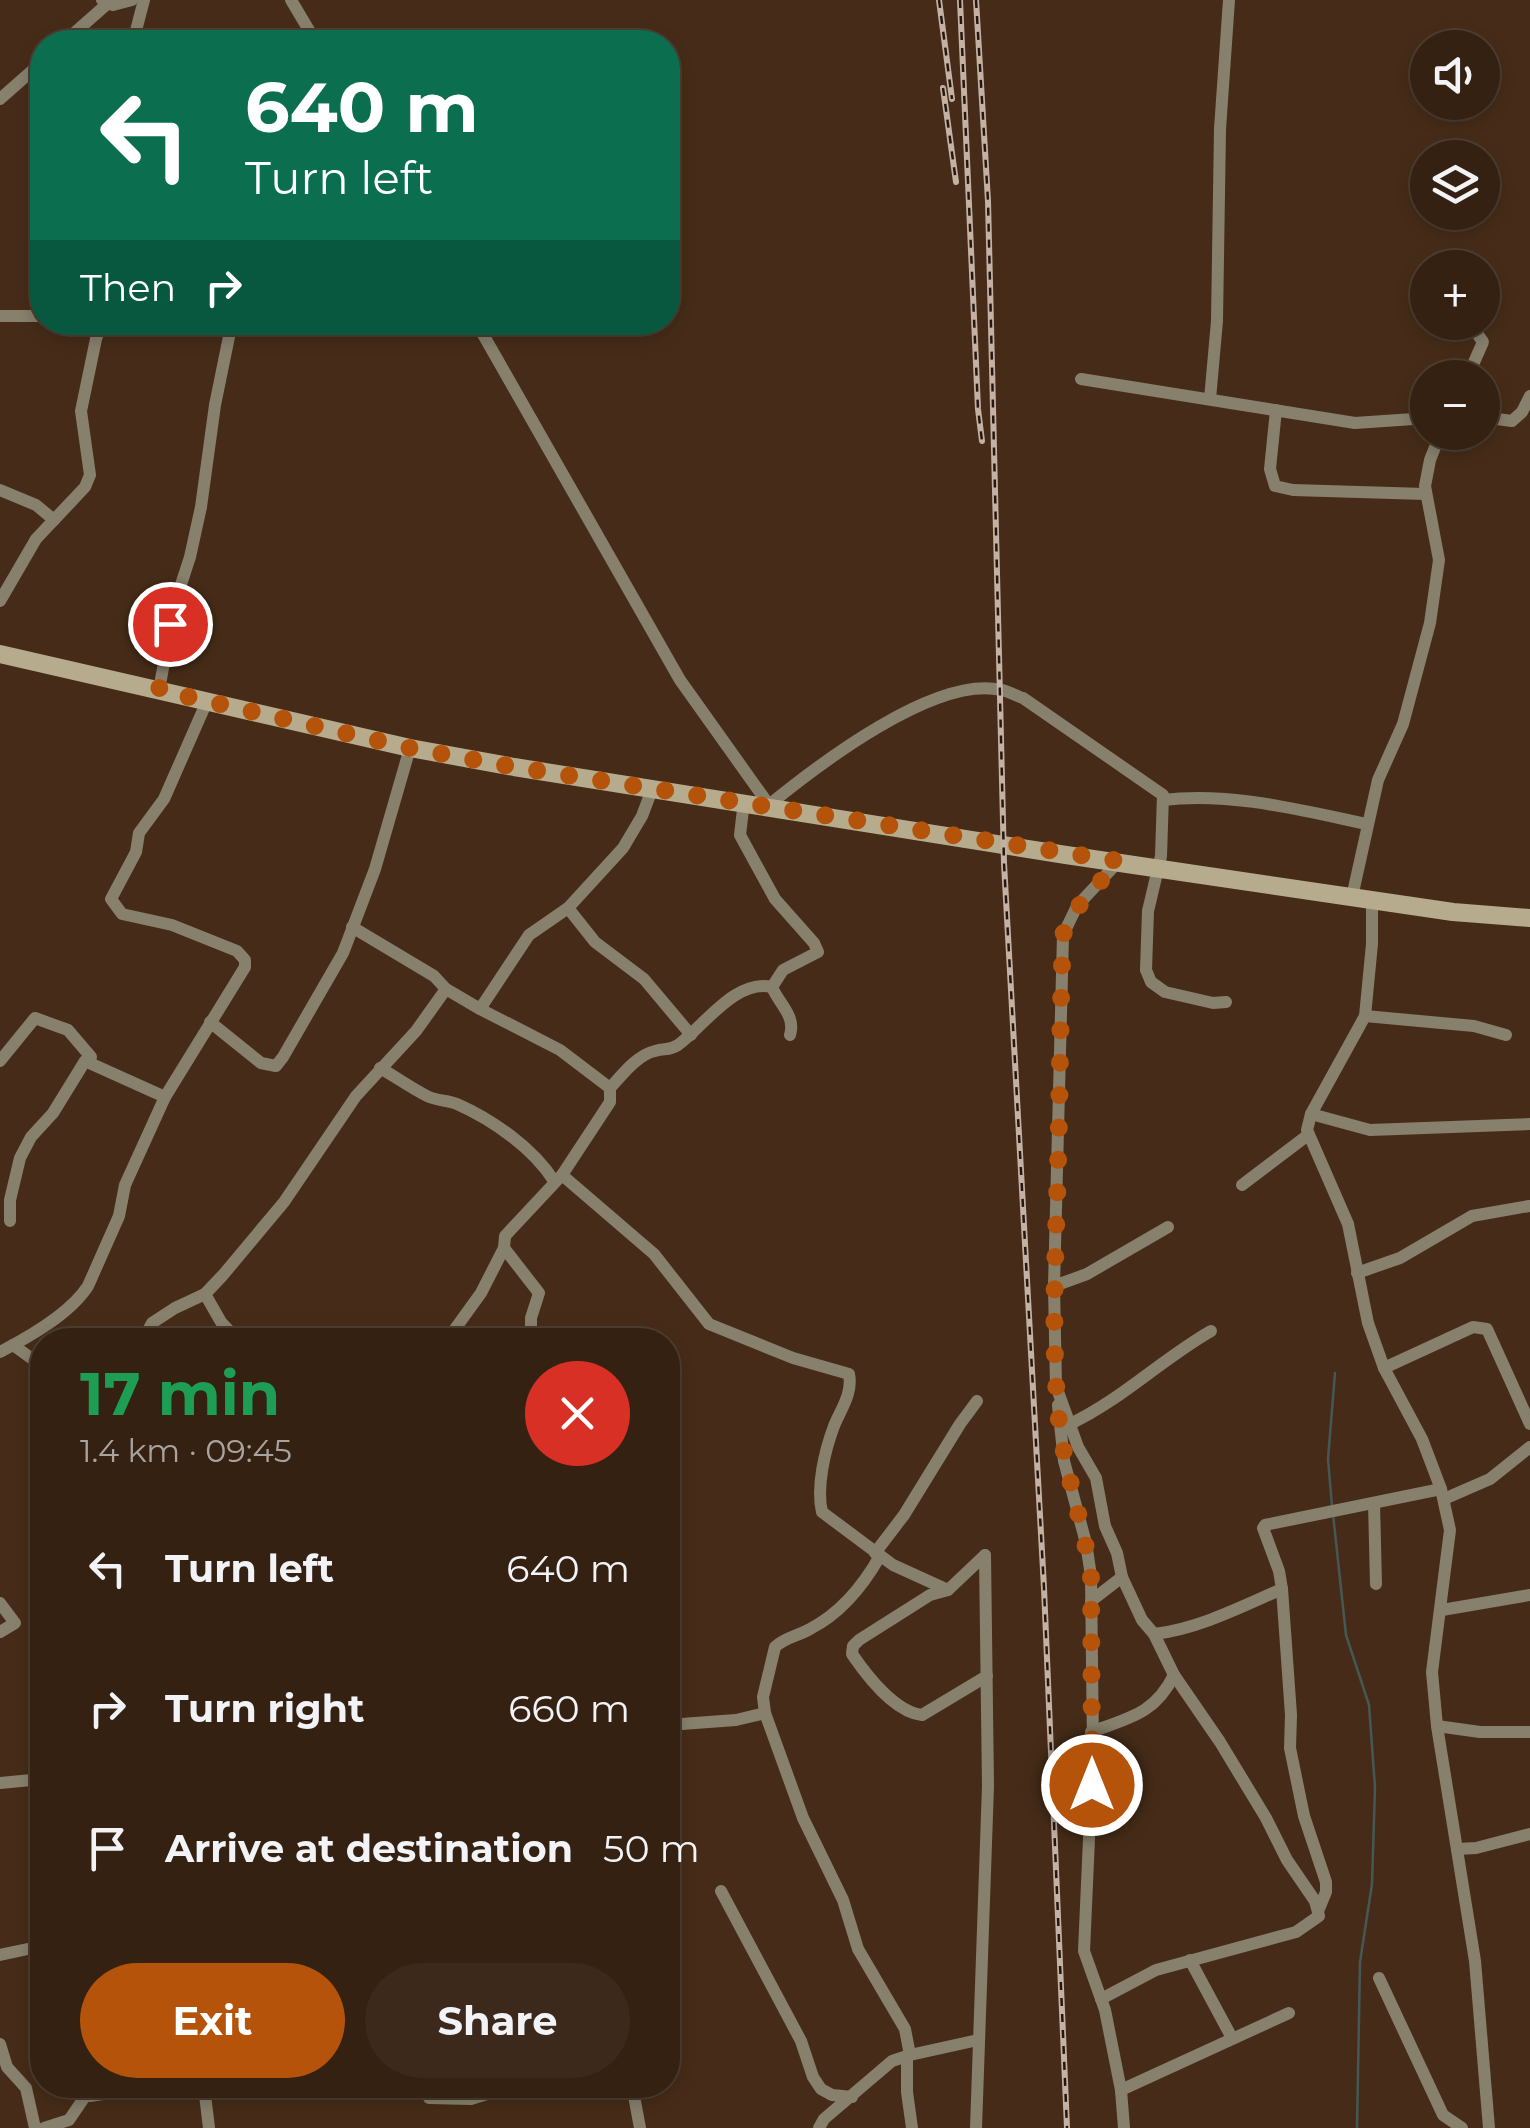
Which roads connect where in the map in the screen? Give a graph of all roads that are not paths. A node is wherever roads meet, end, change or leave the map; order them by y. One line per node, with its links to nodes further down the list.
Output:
1 (132, 0): 5 (street)
2 (144, 0): 7 (street)
3 (291, 0): 8 (street)
4 (1229, 0): 18 (street)
5 (104, 2): 6 (street)
6 (76, 30)
7 (136, 30)
8 (309, 30)
9 (30, 73): 10 (street)
10 (0, 99)
11 (0, 316): 12 (street)
12 (30, 316)
13 (229, 335): 28 (street)
14 (483, 335): 34 (street)
15 (96, 337): 25 (street)
16 (1081, 379): 18 (street)
17 (1530, 396): 21 (street)
18 (1210, 399): 19 (street)
19 (1276, 410): 20 (street); 24 (street)
20 (1410, 419)
21 (1500, 419)
22 (1434, 450): 24 (street)
23 (0, 490): 25 (street)
24 (1425, 494): 35 (street)
25 (54, 520): 26 (street)
26 (0, 601)
27 (0, 654): 28 (main road)
28 (159, 690): 29 (main road)
29 (208, 700): 30 (main road); 48 (street)
30 (410, 748): 31 (main road); 42 (street)
31 (653, 786): 33 (main road); 40 (street)
32 (1163, 800): 34 (street); 35 (street); 37 (street)
33 (744, 801): 34 (main road); 43 (street)
34 (770, 805): 36 (main road)
35 (1367, 824): 38 (street)
36 (1119, 861): 37 (main road); 67 (street)
37 (1158, 866): 38 (main road); 45 (street)
38 (1352, 897): 39 (main road)
39 (1372, 900): 41 (main road); 47 (street)
40 (568, 908): 46 (street); 49 (street)
41 (1530, 918)
42 (352, 927): 44 (street); 48 (street)
43 (772, 987): 49 (street); 51 (street)
44 (446, 989): 46 (street); 54 (street)
45 (1226, 1002)
46 (480, 1009): 55 (street)
47 (1365, 1016): 50 (street); 57 (street)
48 (210, 1022): 56 (street)
49 (691, 1035): 55 (street)
50 (1506, 1035)
51 (790, 1036)
52 (91, 1057): 53 (street)
53 (0, 1061)
54 (380, 1068): 60 (street); 68 (street)
55 (610, 1088): 60 (street)
56 (165, 1097): 63 (street); 69 (street)
57 (1311, 1114): 58 (street); 59 (street)
58 (1530, 1124)
59 (1308, 1135): 61 (street); 66 (street)
60 (558, 1178): 65 (street); 87 (street)
61 (1242, 1185)
62 (1529, 1206): 66 (street)
63 (10, 1220)
64 (1168, 1228): 67 (street)
65 (504, 1248): 72 (street); 73 (street)
66 (1357, 1273): 79 (street)
67 (1054, 1286): 80 (street)
68 (205, 1294): 70 (street); 71 (street)
69 (37, 1328)
70 (152, 1328)
71 (227, 1328)
72 (456, 1328)
73 (530, 1328)
74 (1211, 1332): 82 (street)
75 (30, 1333): 76 (street)
76 (13, 1345): 77 (street); 78 (street)
77 (0, 1352)
78 (30, 1357)
79 (1384, 1368): 83 (street); 85 (street)
80 (1056, 1386): 82 (street); 93 (street)
81 (977, 1401): 87 (street)
82 (1070, 1424): 88 (street)
83 (1530, 1424)
84 (1529, 1452): 85 (street)
85 (1442, 1494): 86 (street); 95 (street)
86 (1374, 1502): 89 (street); 91 (street)
87 (878, 1554): 90 (street); 100 (street)
88 (1122, 1577): 93 (street); 97 (street)
89 (1376, 1584)
90 (948, 1590): 99 (street); 99 (street)
91 (1282, 1590): 97 (street); 110 (street)
92 (1530, 1595): 95 (street)
93 (1091, 1600): 103 (street)
94 (0, 1604): 96 (street)
95 (1442, 1610): 102 (street)
96 (0, 1632)
97 (1154, 1634): 98 (street)
98 (1174, 1675): 103 (street); 110 (street)
99 (987, 1676): 119 (street)
100 (765, 1713): 101 (street); 117 (street)
101 (680, 1724)
102 (1437, 1726): 104 (street); 108 (street)
103 (1091, 1732): 115 (street)
104 (1530, 1732)
105 (30, 1781): 106 (street)
106 (0, 1783)
107 (1530, 1834): 108 (street)
108 (1457, 1849): 139 (street)
109 (721, 1890): 124 (street)
110 (1319, 1909): 113 (street)
111 (30, 1949): 112 (street)
112 (0, 1955)
113 (1190, 1960): 115 (street); 118 (street)
114 (1379, 1978): 138 (street)
115 (1101, 1999): 123 (street)
116 (1289, 2013): 118 (street)
117 (905, 2029): 121 (street); 122 (street)
118 (1232, 2038): 123 (street)
119 (978, 2040): 121 (street); 136 (street)
120 (0, 2044): 130 (street)
121 (935, 2047): 122 (street)
122 (909, 2056): 124 (street); 135 (street)
123 (1121, 2090): 137 (street)
124 (852, 2097): 134 (street)
125 (79, 2098): 131 (street)
126 (206, 2098): 132 (street)
127 (429, 2098): 128 (street)
128 (470, 2098)
129 (634, 2098): 133 (street)
130 (35, 2128)
131 (44, 2128)
132 (209, 2128)
133 (640, 2128)
134 (819, 2128)
135 (912, 2128)
136 (976, 2128)
137 (1124, 2128)
138 (1462, 2128)
139 (1489, 2128)

